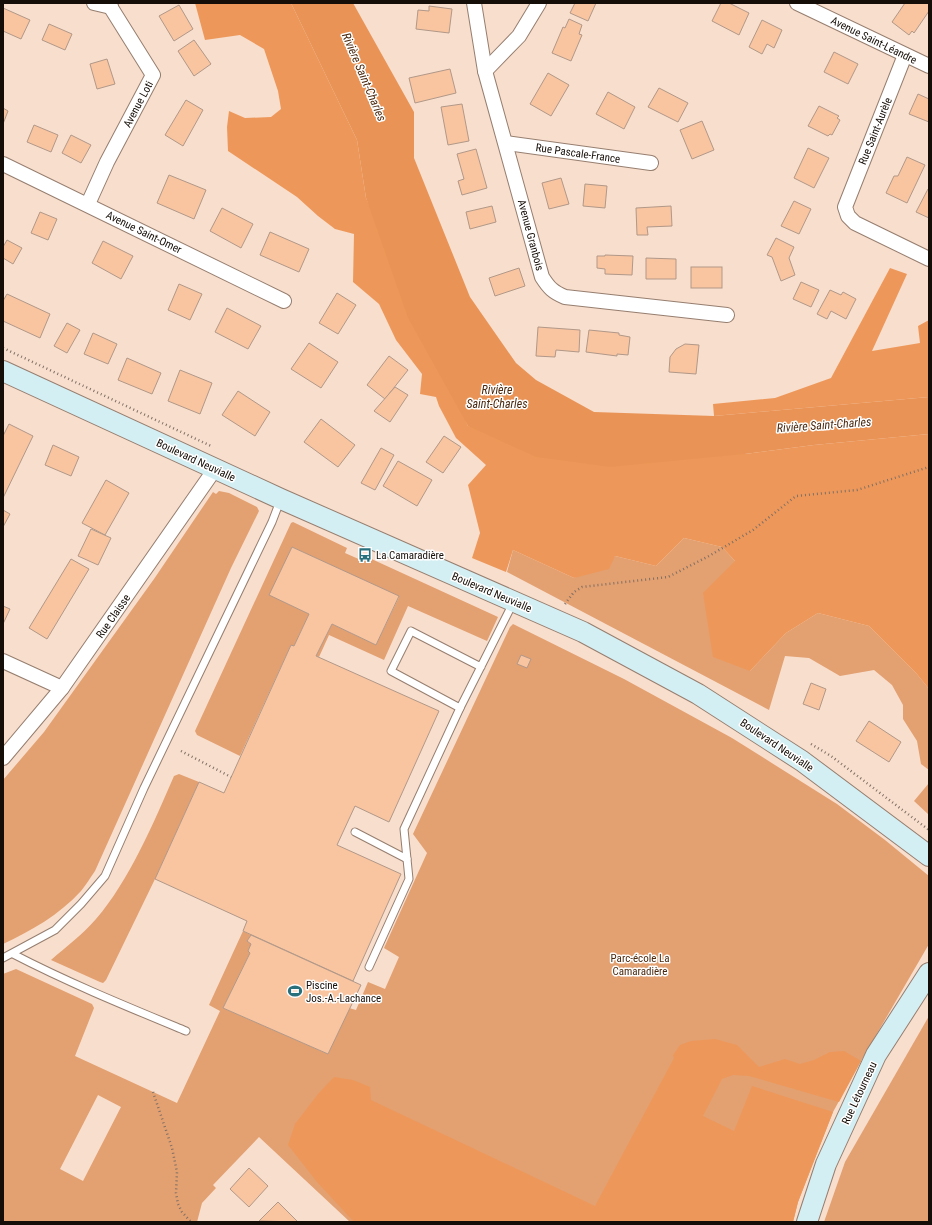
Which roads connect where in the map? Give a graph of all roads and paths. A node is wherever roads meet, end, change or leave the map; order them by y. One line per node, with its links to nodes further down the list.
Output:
1 (94, 3): 5 (street, Avenue Loti)
2 (474, 3): 8 (street, Avenue Granbois)
3 (539, 3): 8 (street)
4 (798, 3): 6 (street, Avenue Saint-Léandre)
5 (109, 5): 12 (street, Avenue Loti)
6 (905, 55): 7 (street, Avenue Saint-Léandre); 13 (street, Rue Saint-Aurèle)
7 (929, 66)
8 (485, 71): 9 (street, Avenue Granbois)
9 (506, 143): 11 (street, Rue Pascale-France); 15 (street, Avenue Granbois)
10 (3, 164): 12 (street, Avenue Saint-Omer)
11 (651, 164)
12 (88, 204): 14 (street, Avenue Saint-Omer)
13 (929, 259)
14 (284, 301)
15 (727, 315)
16 (3, 348): 18 (path)
17 (3, 371): 20 (main road, Boulevard Neuvialle)
18 (187, 433)
19 (929, 467): 23 (path)
20 (215, 469): 21 (main road, Boulevard Neuvialle); 26 (street, Rue Claisse)
21 (281, 499): 22 (main road, Boulevard Neuvialle); 34 (lane)
22 (514, 601): 25 (lane); 32 (main road, Boulevard Neuvialle)
23 (565, 604)
24 (3, 661): 26 (street)
25 (481, 667): 27 (lane); 27 (lane)
26 (62, 688): 29 (street, Rue Claisse)
27 (460, 708): 33 (lane)
28 (181, 751): 30 (path)
29 (3, 758)
30 (231, 777)
31 (355, 832): 33 (lane)
32 (929, 856)
33 (407, 859): 36 (lane)
34 (13, 954): 35 (lane); 38 (lane)
35 (3, 958)
36 (368, 967)
37 (929, 973): 41 (main road, Rue Létourneau)
38 (186, 1031)
39 (153, 1092): 40 (path)
40 (191, 1222)
41 (808, 1222)

